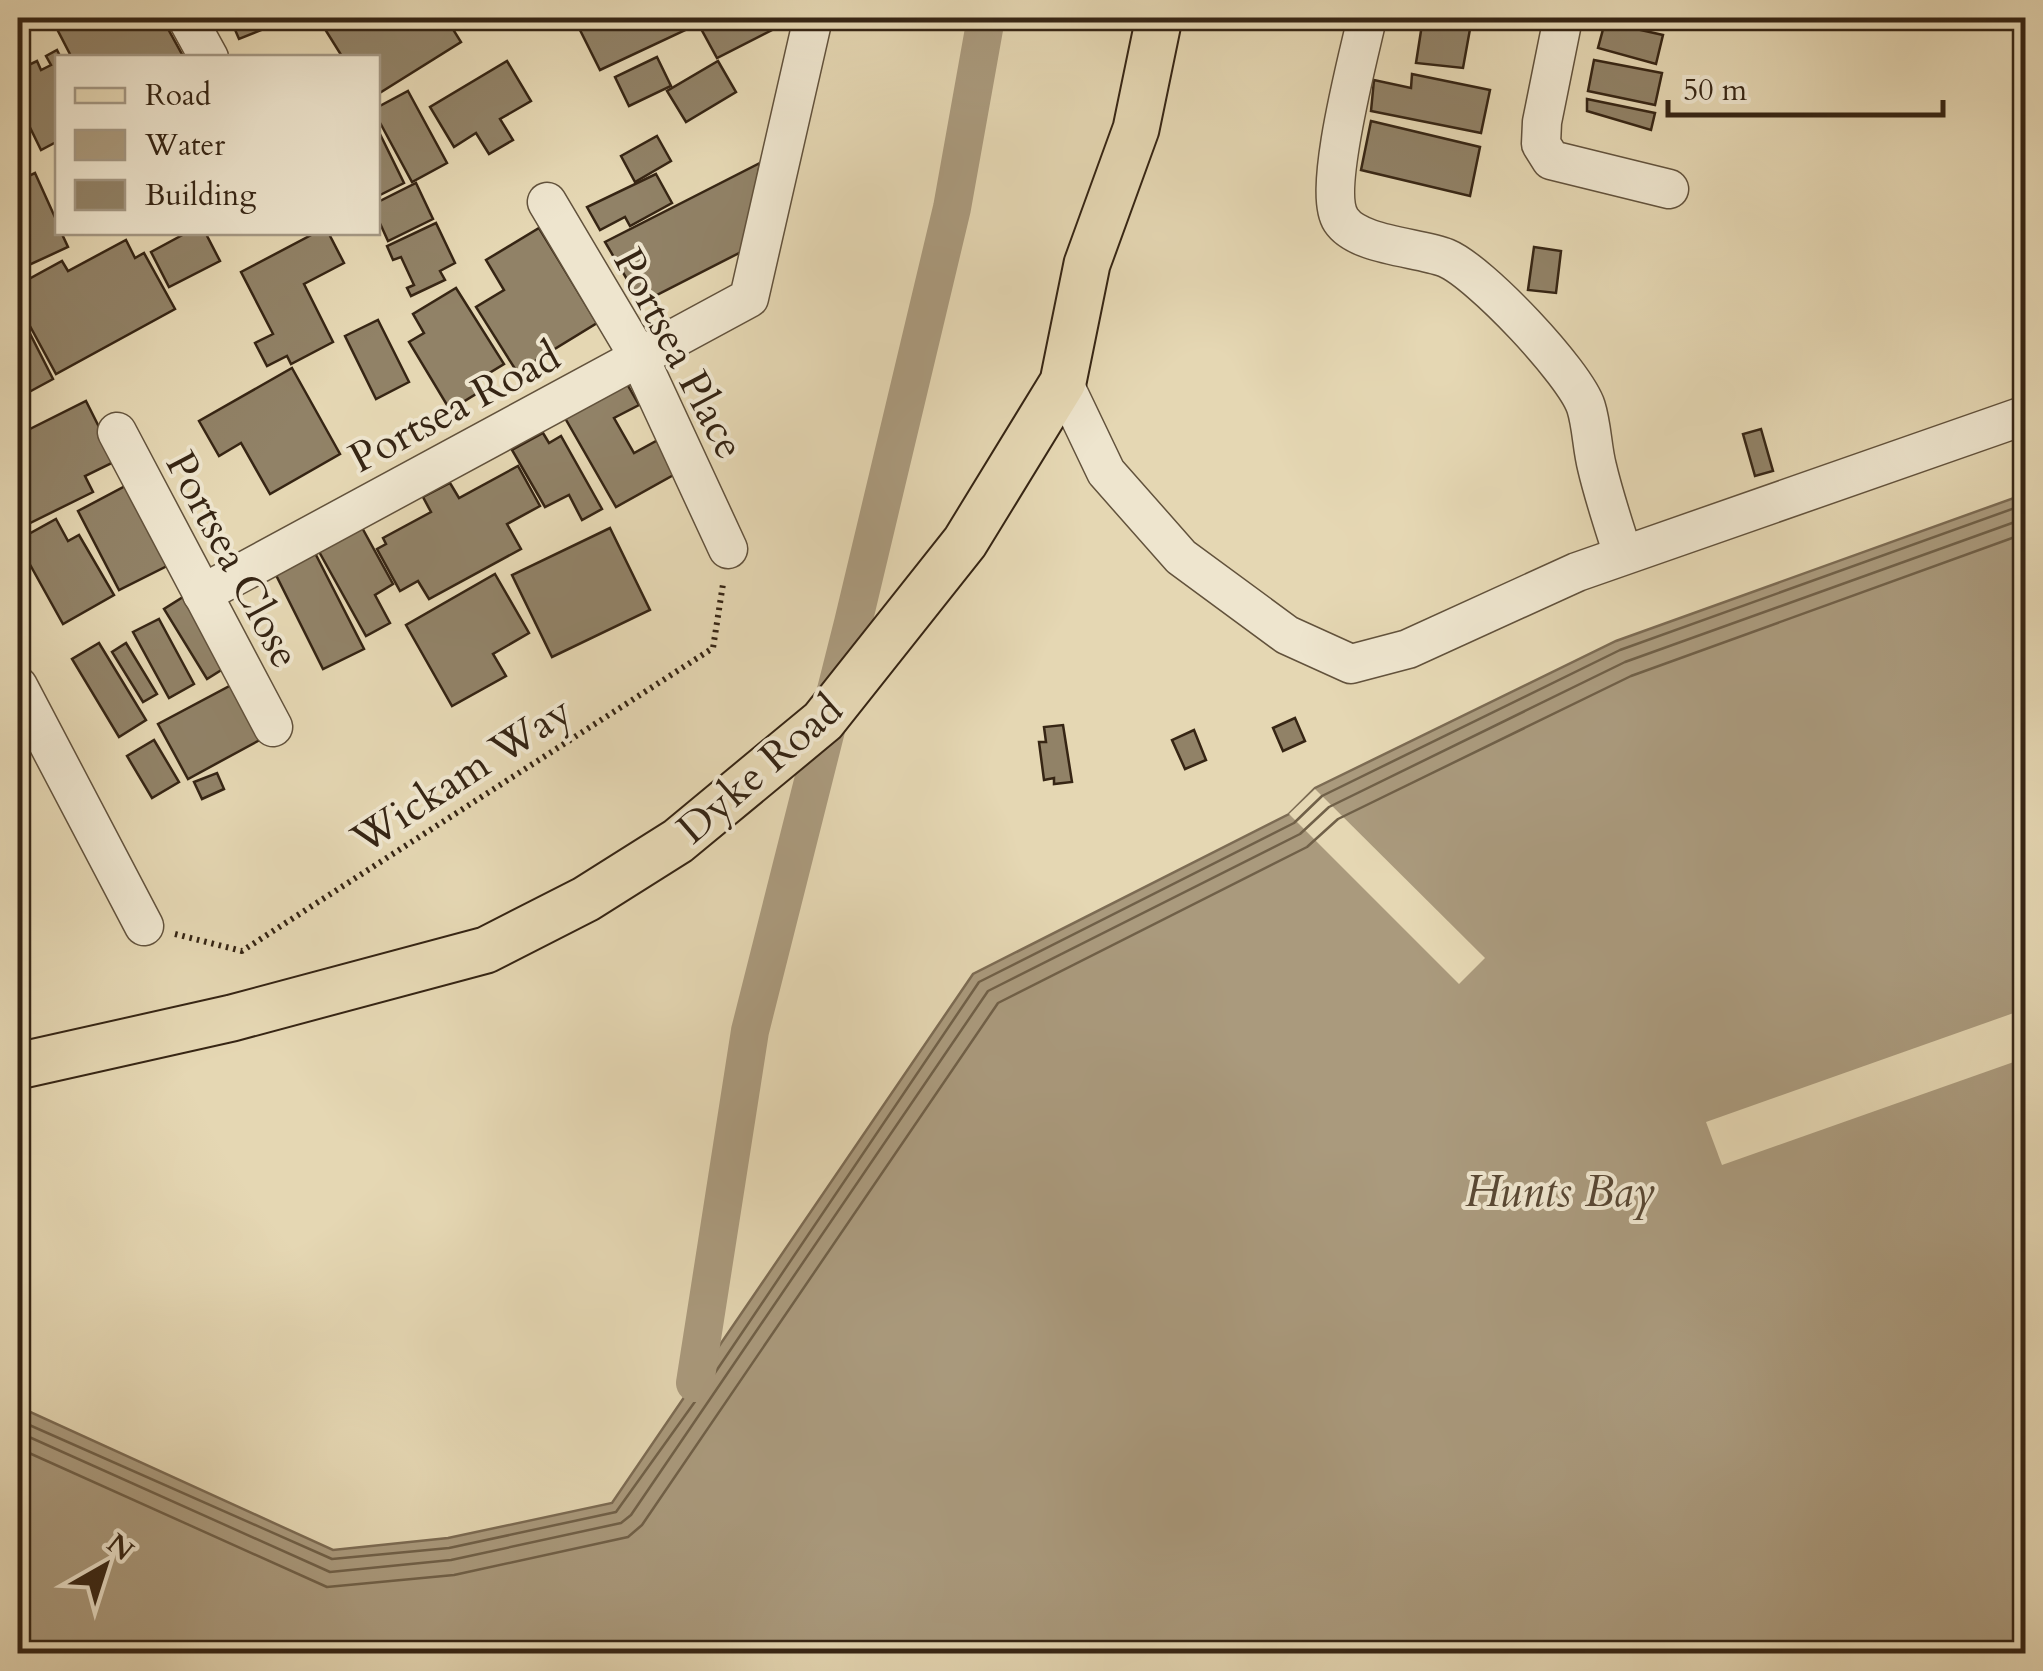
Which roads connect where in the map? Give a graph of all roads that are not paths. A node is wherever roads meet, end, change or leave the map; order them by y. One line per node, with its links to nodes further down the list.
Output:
1 (188, 18): 6 (street)
2 (813, 18): 9 (street, Portsea Road)
3 (1159, 18): 10 (main road, Dyke Road)
4 (1367, 18): 14 (street)
5 (1562, 18): 7 (street)
6 (207, 55)
7 (1670, 189)
8 (547, 202): 9 (street, Portsea Place)
9 (640, 356): 13 (street, Portsea Place); 15 (street, Portsea Road)
10 (1062, 382): 14 (street); 19 (main road, Dyke Road)
11 (2026, 415): 14 (street)
12 (116, 432): 15 (street, Portsea Close)
13 (728, 548)
14 (1622, 555)
15 (202, 594): 17 (street, Portsea Close)
16 (18, 686): 18 (street)
17 (273, 727)
18 (144, 926)
19 (18, 1066)

